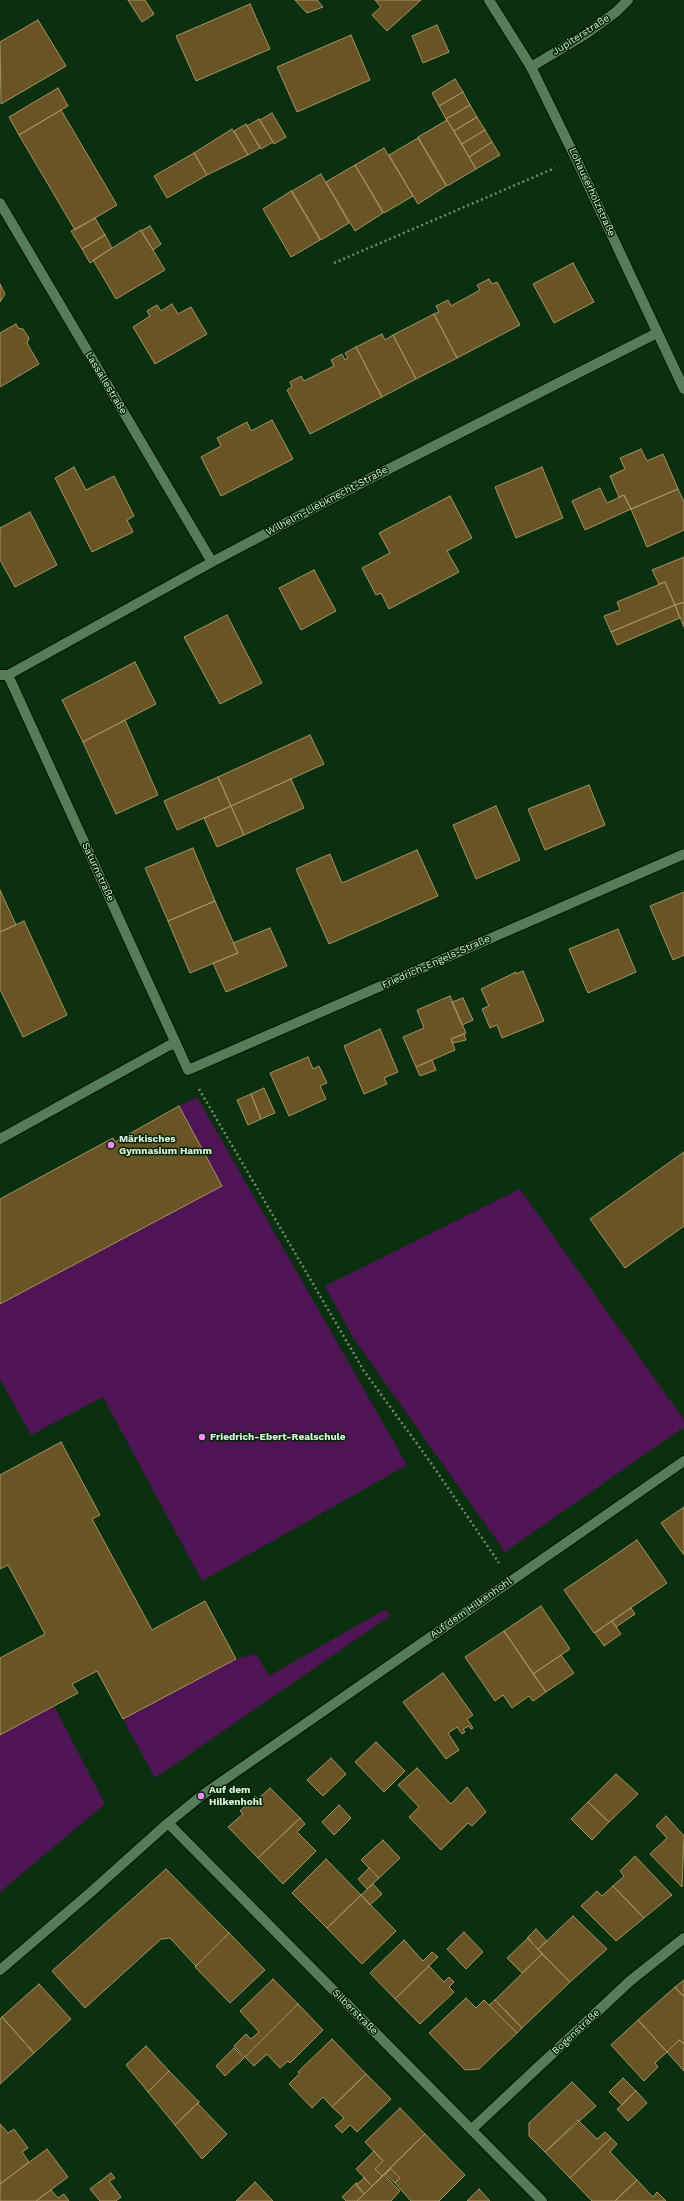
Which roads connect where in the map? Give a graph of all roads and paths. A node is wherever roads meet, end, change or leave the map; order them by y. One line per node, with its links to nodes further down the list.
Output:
1 (489, 0): 3 (street, Lohauserholzstraße)
2 (628, 0): 3 (street, Jupiterstraße)
3 (531, 67): 4 (street, Lohauserholzstraße)
4 (576, 159): 6 (path); 7 (street, Lohauserholzstraße)
5 (0, 203): 9 (street, Lassallestraße)
6 (334, 263)
7 (657, 333): 8 (street, Lohauserholzstraße); 9 (street, Wilhelm-Liebknecht-Straße)
8 (684, 389)
9 (212, 562): 10 (street, Wilhelm-Liebknecht-Straße)
10 (4, 675): 12 (street, Saturnstraße)
11 (684, 854): 13 (street, Friedrich-Engels-Straße)
12 (176, 1043): 13 (street, Saturnstraße); 14 (street)
13 (188, 1070): 16 (path)
14 (0, 1139)
15 (684, 1461): 16 (street, Auf dem Hilkenhohl)
16 (511, 1580): 17 (street, Auf dem Hilkenhohl)
17 (168, 1823): 19 (street, Auf dem Hilkenhohl); 20 (street, Silberstraße)
18 (684, 1938): 20 (street, Bogenstraße)
19 (0, 1970)
20 (472, 2129): 21 (street, Silberstraße)
21 (542, 2201)

